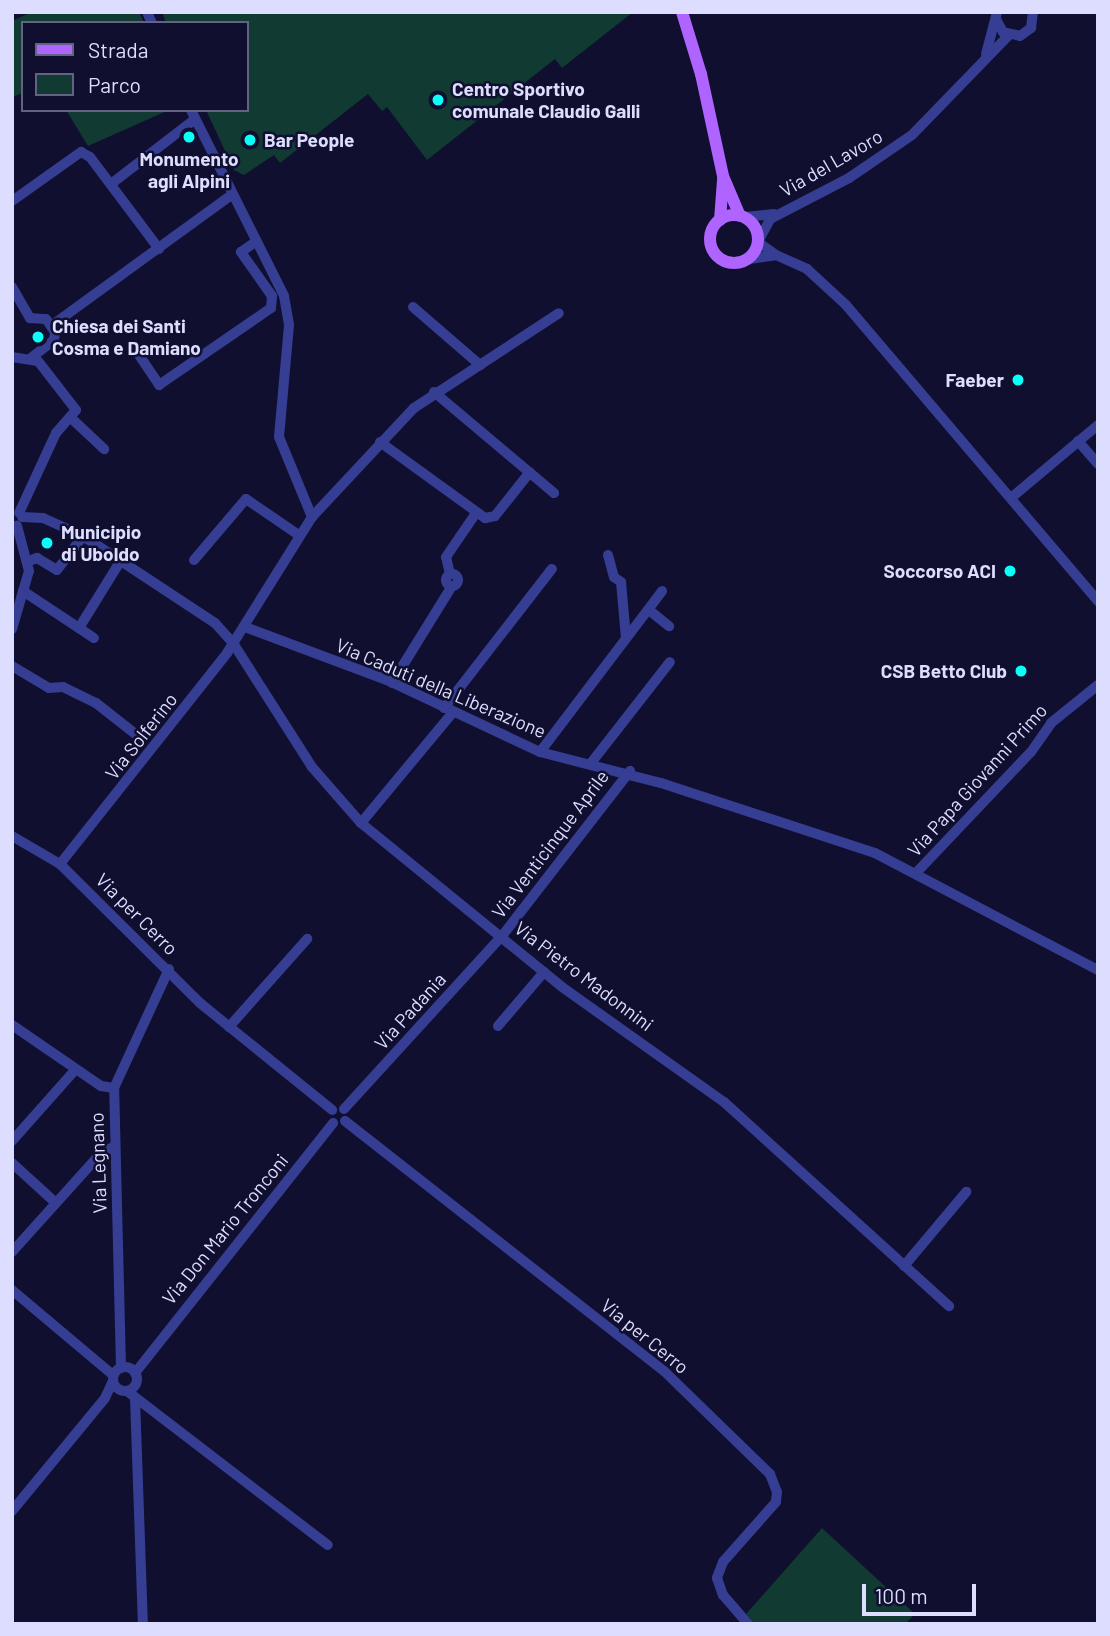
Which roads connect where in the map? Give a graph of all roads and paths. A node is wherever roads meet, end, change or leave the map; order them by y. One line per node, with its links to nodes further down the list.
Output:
1 (682, 12): 7 (main road)
2 (1034, 13): 4 (street, Via del Lavoro)
3 (997, 16): 4 (street, Via del Lavoro); 5 (street, Via del Lavoro)
4 (1009, 35): 5 (street, Via del Lavoro)
5 (986, 55): 11 (street, Via del Lavoro)
6 (193, 115): 8 (street); 9 (street)
7 (723, 176): 12 (main road); 13 (main road)
8 (111, 184): 10 (street); 16 (street)
9 (231, 195): 14 (street); 16 (street)
10 (12, 201)
11 (782, 212): 12 (street, Via del Lavoro); 15 (street, Via del Lavoro)
12 (742, 217): 13 (main road); 15 (main road)
13 (720, 220): 18 (main road)
14 (257, 241): 23 (street); 38 (street)
15 (759, 241): 17 (street); 18 (main road)
16 (159, 249): 22 (street)
17 (776, 255): 18 (street); 36 (street)
18 (748, 259)
19 (12, 287): 22 (street)
20 (414, 307): 26 (street)
21 (559, 313): 26 (street, Via Solferino)
22 (51, 326): 25 (street)
23 (137, 352)
24 (12, 357): 25 (street)
25 (32, 357): 28 (street)
26 (480, 365): 27 (street, Via Solferino)
27 (435, 392): 31 (street, Via Solferino); 34 (street)
28 (70, 417): 32 (street); 39 (street)
29 (1098, 425): 30 (street)
30 (1078, 441): 33 (street); 36 (street)
31 (380, 442): 37 (street); 38 (street, Via Solferino)
32 (104, 449)
33 (1098, 464)
34 (530, 472): 35 (street); 37 (street)
35 (554, 493)
36 (1011, 498): 49 (street)
37 (476, 513): 60 (street)
38 (312, 517): 41 (street, Via Solferino)
39 (17, 519): 40 (street, Via Pietro Madonnini); 44 (street)
40 (83, 536): 44 (street); 45 (street, Via Pietro Madonnini)
41 (300, 536): 43 (street); 51 (street, Via Solferino)
42 (608, 555): 56 (street)
43 (194, 560)
44 (29, 561): 47 (street)
45 (120, 562): 53 (street); 57 (street, Via Pietro Madonnini)
46 (552, 569): 62 (street)
47 (23, 591): 53 (street); 54 (street)
48 (662, 592): 50 (street)
49 (1098, 601)
50 (649, 610): 52 (street); 56 (street)
51 (244, 626): 57 (street, Via Solferino); 60 (street, Via Caduti della Liberazione)
52 (669, 626)
53 (79, 628): 55 (street)
54 (12, 629)
55 (94, 638)
56 (626, 638): 64 (street)
57 (233, 643): 67 (street, Via Pietro Madonnini); 69 (street, Via Solferino)
58 (670, 662): 65 (street)
59 (12, 666): 63 (street)
60 (393, 683): 62 (street, Via Caduti della Liberazione)
61 (1098, 685): 70 (street, Via Papa Giovanni Primo)
62 (448, 710): 64 (street, Via Caduti della Liberazione); 67 (street)
63 (138, 736)
64 (540, 752): 65 (street, Via Caduti della Liberazione)
65 (591, 763): 66 (street, Via Caduti della Liberazione)
66 (626, 774): 70 (street, Via Caduti della Liberazione); 71 (street, Via Venticinque Aprile)
67 (361, 823): 71 (street, Via Pietro Madonnini)
68 (12, 836): 69 (street, Via per Cerro)
69 (61, 864): 73 (street, Via per Cerro)
70 (916, 873): 74 (street, Via Caduti della Liberazione)
71 (502, 936): 75 (street, Via Pietro Madonnini); 81 (street, Via Padania)
72 (307, 939): 78 (street)
73 (169, 970): 78 (street, Via per Cerro); 80 (street, Via Legnano)
74 (1098, 970)
75 (544, 972): 77 (street); 91 (street, Via Pietro Madonnini)
76 (12, 1025): 79 (street)
77 (498, 1026)
78 (229, 1027): 82 (street, Via per Cerro)
79 (75, 1070): 80 (street); 85 (street)
80 (114, 1088): 86 (street, Via Legnano)
81 (344, 1109): 82 (street); 83 (street)
82 (332, 1110): 84 (street)
83 (345, 1121): 84 (street); 100 (street, Via per Cerro)
84 (333, 1123): 94 (street, Via Don Mario Tronconi)
85 (12, 1141)
86 (114, 1147): 89 (street); 94 (street, Via Legnano)
87 (12, 1163): 89 (street)
88 (966, 1192): 91 (street)
89 (56, 1203): 90 (street)
90 (12, 1252)
91 (904, 1266): 93 (street, Via Pietro Madonnini)
92 (12, 1290): 94 (street)
93 (949, 1306)
94 (122, 1373): 95 (street); 95 (street); 96 (street)
95 (127, 1393): 96 (street); 98 (street); 99 (street)
96 (105, 1398): 97 (street)
97 (12, 1511)
98 (328, 1545)
99 (143, 1624)
100 (748, 1624)

